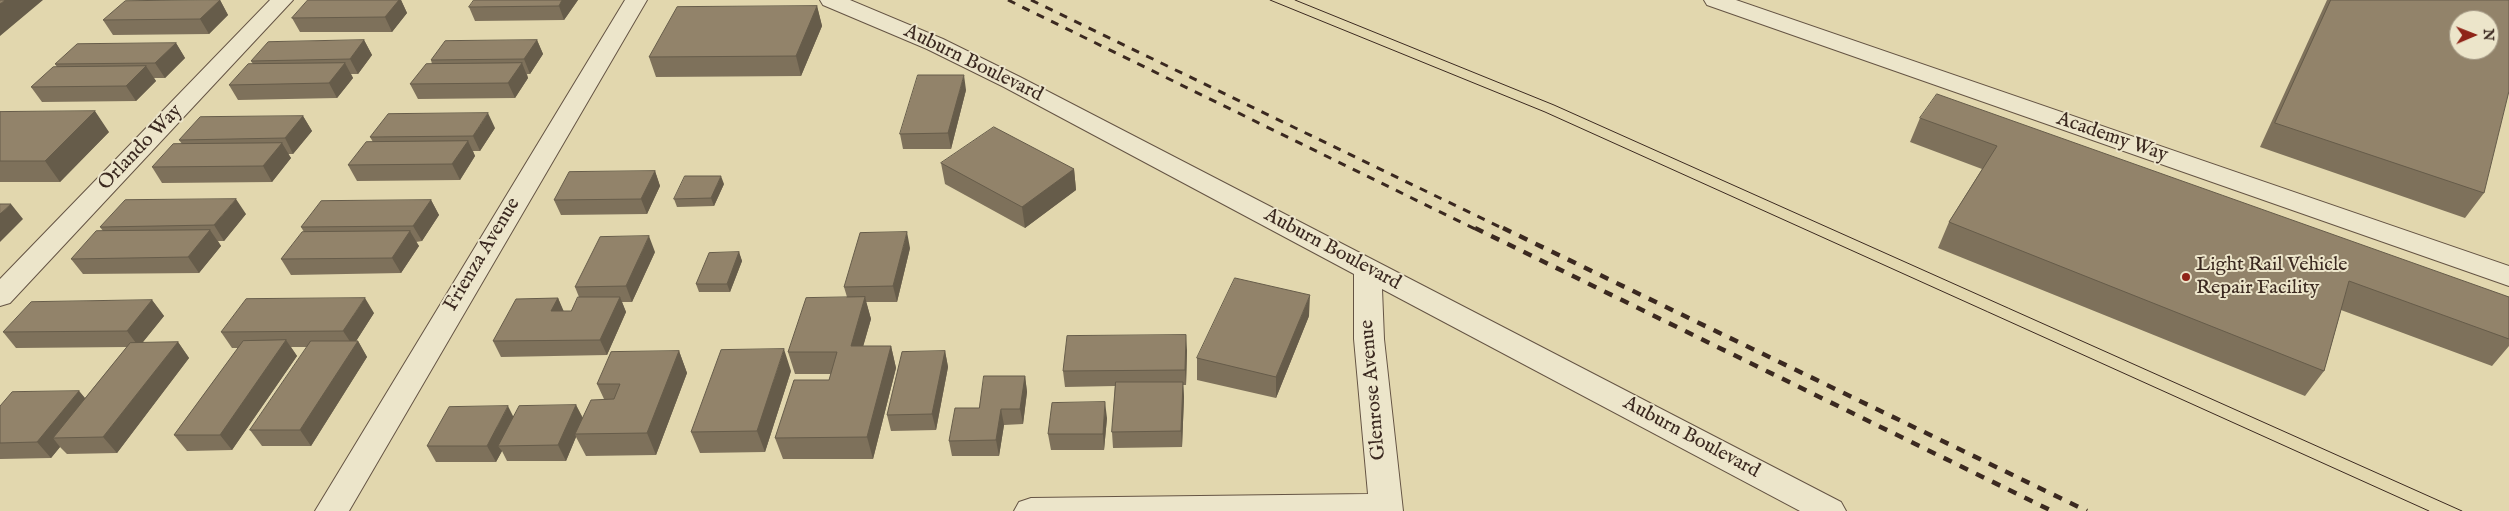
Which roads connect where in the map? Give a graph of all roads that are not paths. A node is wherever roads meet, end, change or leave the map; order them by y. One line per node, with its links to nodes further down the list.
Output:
1 (282, 0): 7 (street, Orlando Way)
2 (636, 0): 9 (street, Frienza Avenue)
3 (830, 0): 5 (street, Auburn Boulevard)
4 (1715, 0): 6 (street, Academy Way)
5 (1368, 269): 8 (street, Glenrose Avenue); 11 (street, Auburn Boulevard)
6 (2509, 276)
7 (0, 296)
8 (1386, 509): 10 (street)
9 (332, 511)
10 (1031, 511)
11 (1829, 511)

